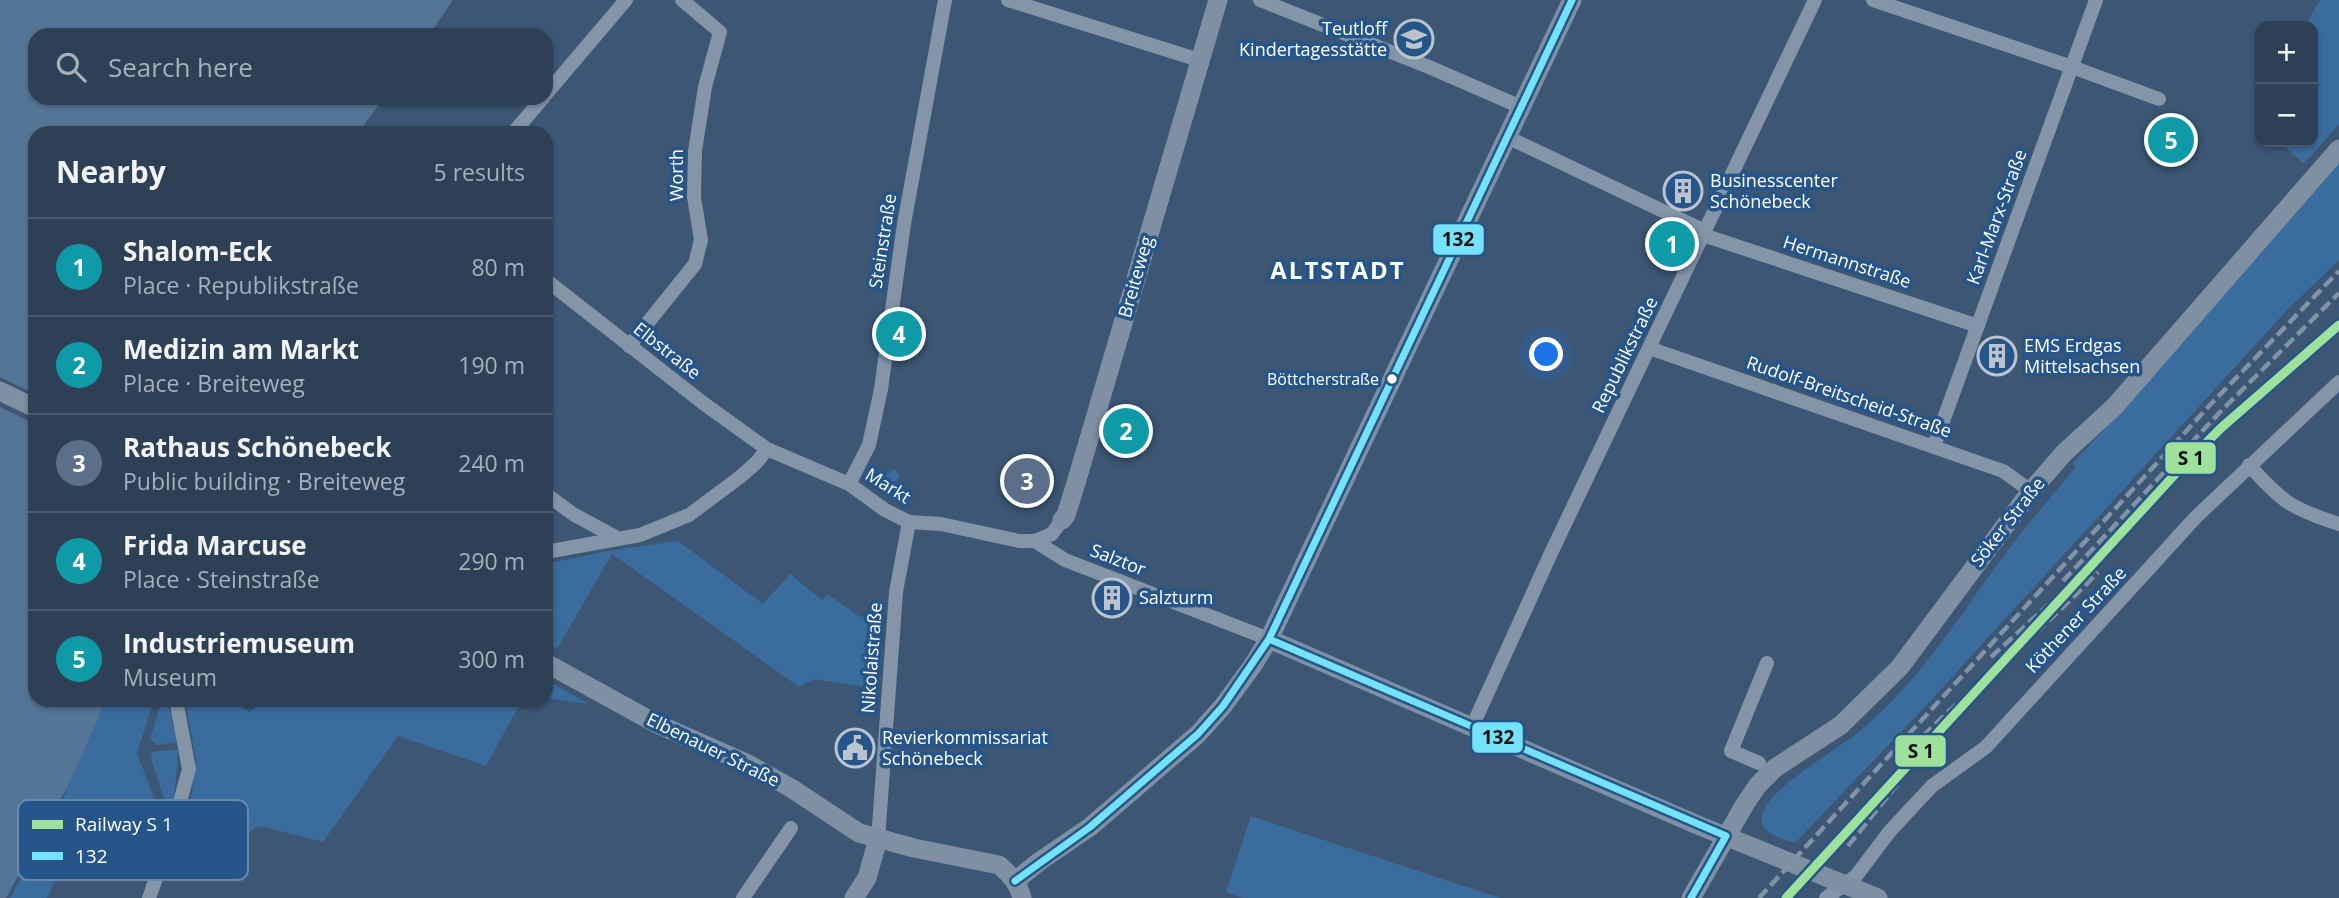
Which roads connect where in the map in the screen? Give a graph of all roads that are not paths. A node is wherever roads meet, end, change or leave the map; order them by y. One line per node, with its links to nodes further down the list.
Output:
1 (626, 0): 13 (street)
2 (682, 0): 23 (street, Worth)
3 (945, 0): 31 (street, Steinstraße)
4 (1007, 0): 11 (street)
5 (1217, 0): 11 (street, Breiteweg)
6 (1260, 0): 16 (street)
7 (1572, 0): 16 (street)
8 (1815, 0): 20 (street, Republikstraße)
9 (1873, 0): 12 (street)
10 (2096, 0): 12 (street, Karl-Marx-Straße)
11 (1199, 60): 34 (street, Breiteweg)
12 (2072, 67): 14 (street); 22 (street, Karl-Marx-Straße)
13 (553, 87)
14 (2159, 99)
15 (537, 105): 17 (street)
16 (1521, 107): 18 (street)
17 (519, 126)
18 (1507, 137): 20 (street, Hermannstraße); 40 (street)
19 (2339, 149): 32 (street, Söker Straße)
20 (1704, 233): 22 (street, Hermannstraße); 24 (street, Republikstraße)
21 (553, 285): 23 (street, Elbstraße)
22 (1978, 326): 28 (street, Karl-Marx-Straße)
23 (629, 346): 29 (street, Elbstraße)
24 (1649, 348): 28 (street, Rudolf-Breitscheid-Straße); 44 (street, Republikstraße)
25 (2339, 382): 30 (street, Köthener Straße)
26 (0, 391): 27 (street)
27 (28, 405)
28 (1934, 446): 32 (street, Rudolf-Breitscheid-Straße)
29 (767, 449): 31 (street, Markt); 37 (street)
30 (2249, 465): 36 (street); 50 (street, Köthener Straße)
31 (849, 484): 35 (street, Markt)
32 (2031, 491): 48 (street, Söker Straße)
33 (553, 499): 37 (street)
34 (1062, 520): 38 (street, Breiteweg)
35 (909, 522): 38 (street, Markt); 49 (street, Nikolaistraße)
36 (2339, 524)
37 (619, 540): 39 (street)
38 (1035, 541): 40 (street, Salztor)
39 (553, 551)
40 (1269, 639): 44 (street); 51 (street)
41 (1767, 663): 45 (street)
42 (553, 667): 49 (street, Elbenauer Straße)
43 (177, 707): 46 (street)
44 (1472, 727): 48 (street)
45 (1759, 763)
46 (181, 800)
47 (790, 828): 52 (street)
48 (1726, 836): 50 (street); 54 (street, Söker Straße)
49 (878, 839): 51 (street, Elbenauer Straße); 53 (street)
50 (1844, 884): 55 (street, Köthener Straße); 56 (street)
51 (1018, 889)
52 (743, 898)
53 (854, 898)
54 (1691, 898)
55 (1826, 898)
56 (1878, 898)

